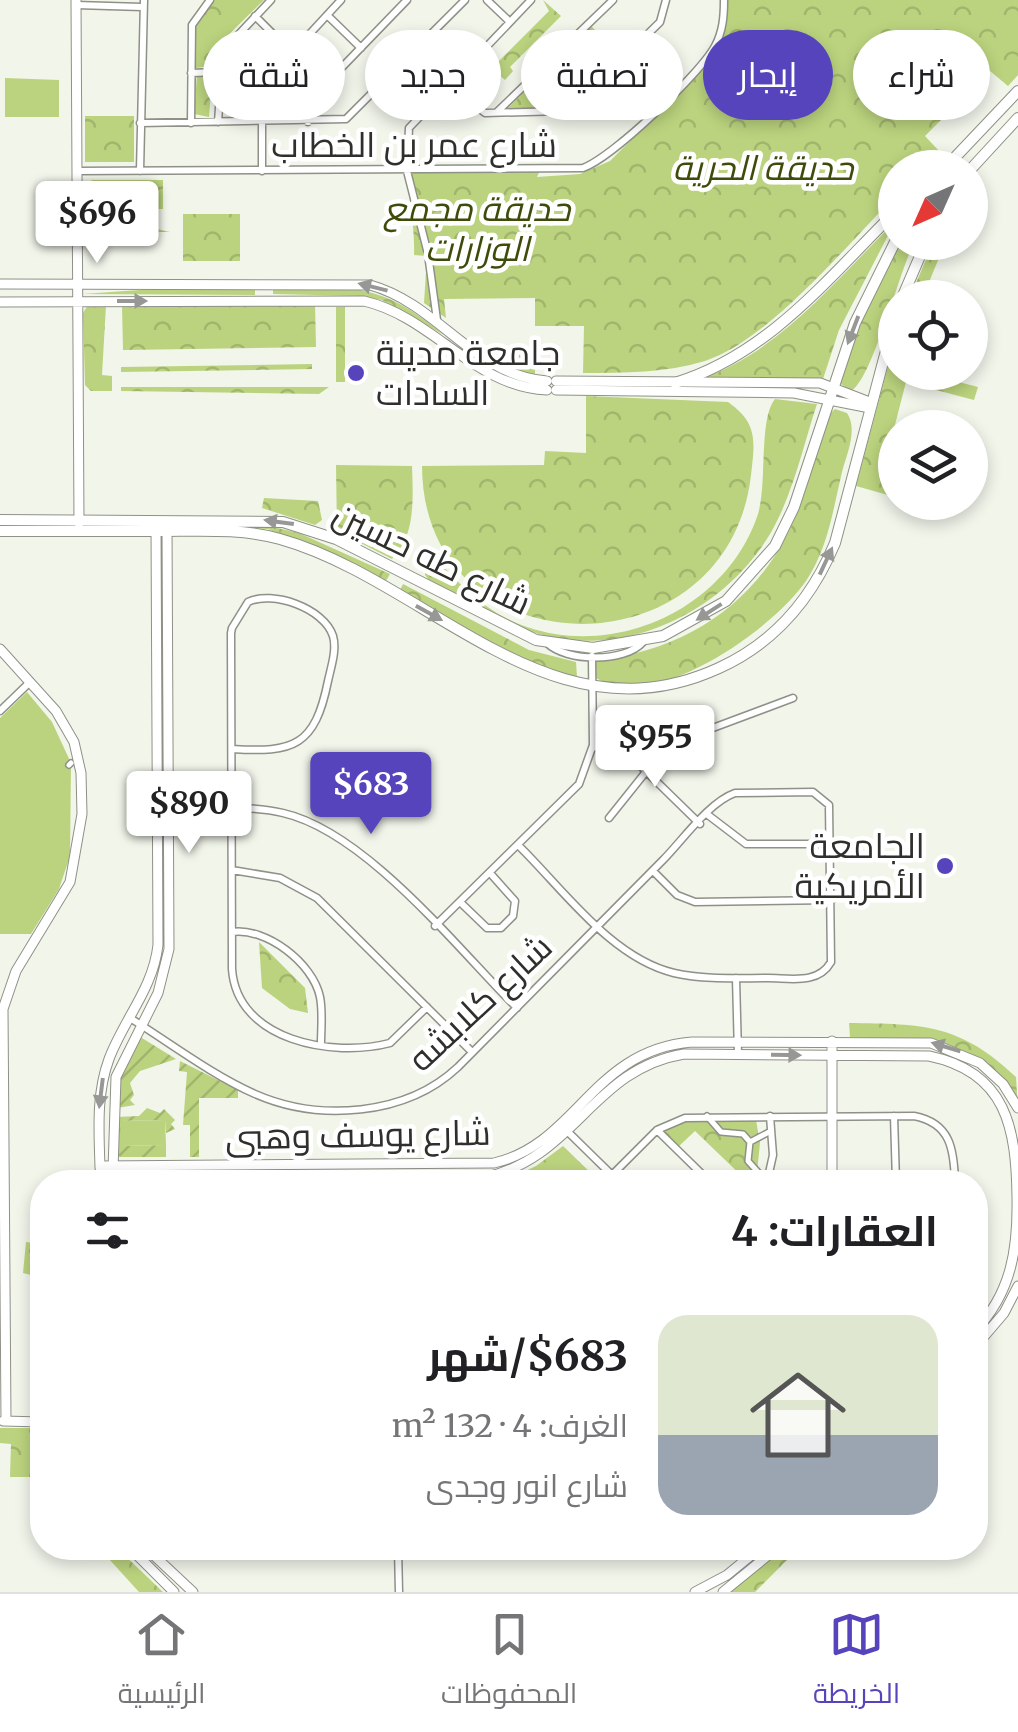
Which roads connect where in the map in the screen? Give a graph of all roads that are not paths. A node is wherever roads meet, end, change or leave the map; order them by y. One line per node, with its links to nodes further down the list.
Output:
1 (210, 0): 22 (street)
2 (271, 0): 14 (street)
3 (341, 0): 13 (street)
4 (407, 0): 21 (street)
5 (464, 0): 33 (street)
6 (487, 0): 15 (street)
7 (532, 0): 15 (street)
8 (613, 0): 26 (street)
9 (666, 0): 19 (street)
10 (724, 0): 24 (street, شارع عمر بن الخطاب)
11 (76, 3): 12 (street); 40 (street)
12 (143, 3): 34 (street)
13 (327, 14): 18 (street); 21 (street)
14 (255, 16): 16 (street); 17 (street)
15 (510, 22): 20 (street)
16 (241, 30)
17 (269, 30)
18 (312, 30)
19 (652, 30)
20 (501, 31)
21 (360, 48): 33 (street)
22 (191, 72): 23 (street); 30 (street)
23 (203, 72)
24 (683, 80)
25 (1018, 91): 35 (main road)
26 (501, 108)
27 (1018, 118): 36 (main road)
28 (415, 120): 39 (street)
29 (644, 120): 39 (street, شارع عمر بن الخطاب)
30 (191, 122): 31 (street); 34 (street)
31 (218, 122): 32 (street)
32 (262, 122): 33 (street); 38 (street)
33 (308, 122)
34 (140, 123): 37 (street)
35 (961, 150)
36 (988, 150)
37 (140, 171): 38 (street, شارع عمر بن الخطاب); 40 (street, شارع عمر بن الخطاب)
38 (262, 171): 39 (street, شارع عمر بن الخطاب)
39 (407, 171): 46 (street)
40 (76, 172): 44 (street)
41 (878, 229): 54 (main road)
42 (886, 260): 56 (main road, شارع طه حسين, one-way to 56)
43 (266, 282): 44 (street); 47 (street); 50 (street, one-way to 43)
44 (77, 283): 45 (street); 49 (street)
45 (0, 284)
46 (431, 294): 50 (street); 51 (street)
47 (266, 300): 49 (street, one-way to 47); 52 (street)
48 (0, 302): 49 (street)
49 (77, 302): 60 (street)
50 (422, 309): 51 (street)
51 (436, 320): 52 (street)
52 (452, 340): 55 (street)
53 (878, 379): 59 (main road, شارع طه حسين)
54 (676, 383): 55 (street); 57 (street)
55 (551, 385): 57 (street)
56 (834, 386): 57 (street); 58 (main road, شارع طه حسين); 59 (street)
57 (766, 388): 58 (street)
58 (830, 398): 59 (street); 68 (main road, شارع طه حسين, one-way to 68)
59 (871, 405): 73 (main road, شارع طه حسين, one-way to 59)
60 (79, 518): 61 (main road, شارع طه حسين); 62 (main road, شارع طه حسين); 64 (street)
61 (161, 518): 65 (street, شارع يوسف وهبى); 66 (main road, شارع طه حسين, one-way to 61)
62 (0, 520)
63 (0, 531): 64 (main road, شارع طه حسين)
64 (78, 531): 65 (main road, شارع طه حسين)
65 (162, 531): 67 (main road, شارع طه حسين); 83 (street, شارع يوسف وهبى)
66 (400, 572): 67 (main road); 69 (main road, شارع طه حسين)
67 (391, 592): 73 (main road, شارع طه حسين, one-way to 73)
68 (643, 642): 69 (main road, شارع طه حسين); 71 (street)
69 (547, 643): 71 (street)
70 (0, 649): 72 (street)
71 (592, 656): 73 (street)
72 (30, 682): 75 (street); 137 (street)
73 (592, 686): 76 (street)
74 (793, 698): 77 (street)
75 (0, 711)
76 (594, 725): 78 (street); 80 (street)
77 (673, 738): 78 (street); 81 (street)
78 (616, 740): 80 (street); 81 (street)
79 (232, 748): 79 (street); 82 (street)
80 (593, 748): 88 (street)
81 (647, 772): 85 (street); 86 (street)
82 (232, 810): 83 (street); 89 (street); 95 (street)
83 (164, 811): 100 (street, شارع يوسف وهبى)
84 (708, 815): 86 (street, شارع كلابشه); 87 (street); 87 (street, شارع كلابشه)
85 (609, 818)
86 (700, 824): 90 (street, شارع كلابشه)
87 (832, 844): 92 (street)
88 (519, 846): 91 (street); 94 (street)
89 (232, 870): 96 (street); 98 (street)
90 (653, 871): 92 (street); 94 (street, شارع كلابشه)
91 (490, 873): 93 (street); 93 (street)
92 (832, 900): 97 (street)
93 (460, 902): 95 (street)
94 (599, 925): 97 (street); 99 (street, شارع كلابشه)
95 (435, 926): 99 (street)
96 (232, 932): 103 (street); 103 (street)
97 (736, 978): 101 (street)
98 (427, 1007): 103 (street); 104 (street)
99 (517, 1008): 104 (street, شارع كلابشه)
100 (135, 1021): 104 (street, شارع كلابشه); 120 (street, شارع يوسف وهبى, one-way to 120); 121 (street, شارع يوسف وهبى)
101 (738, 1042): 102 (street, شارع يوسف وهبى); 105 (street); 113 (street, شارع يوسف وهبى)
102 (832, 1042): 106 (street); 107 (street, شارع يوسف وهبى, one-way to 102)
103 (320, 1044)
104 (472, 1052)
105 (738, 1054): 106 (street, شارع يوسف وهبى, one-way to 106); 116 (street, شارع يوسف وهبى)
106 (832, 1055): 111 (street); 135 (street, شارع يوسف وهبى)
107 (1018, 1108)
108 (706, 1116): 109 (street); 114 (street); 117 (street)
109 (748, 1116): 110 (street); 117 (street)
110 (770, 1116): 111 (street); 115 (street)
111 (832, 1116): 112 (street); 131 (street)
112 (894, 1116): 132 (street); 133 (street)
113 (560, 1124): 116 (street); 119 (street, شارع يوسف وهبى)
114 (657, 1130): 127 (street); 128 (street)
115 (772, 1131): 118 (street); 130 (street)
116 (568, 1132): 125 (street, شارع يوسف وهبى); 126 (street)
117 (744, 1134): 118 (street)
118 (750, 1142): 129 (street)
119 (395, 1165): 121 (street, شارع يوسف وهبى); 124 (street)
120 (100, 1166): 121 (street, شارع يوسف وهبى); 122 (street, شارع يوسف وهبى)
121 (114, 1166): 123 (street, شارع يوسف وهبى)
122 (100, 1170)
123 (114, 1170)
124 (395, 1170)
125 (510, 1170)
126 (606, 1170)
127 (618, 1170)
128 (698, 1170)
129 (757, 1170)
130 (770, 1170)
131 (832, 1170)
132 (896, 1170)
133 (955, 1170)
134 (1018, 1286): 136 (street)
135 (988, 1313)
136 (988, 1333)
137 (3, 1422): 138 (street)
138 (30, 1422)
139 (142, 1560): 145 (street)
140 (159, 1560): 146 (street)
141 (398, 1560): 147 (street)
142 (745, 1560): 144 (street)
143 (762, 1560): 149 (street)
144 (707, 1590): 148 (street)
145 (174, 1592)
146 (193, 1592)
147 (398, 1592)
148 (695, 1592)
149 (723, 1592)

